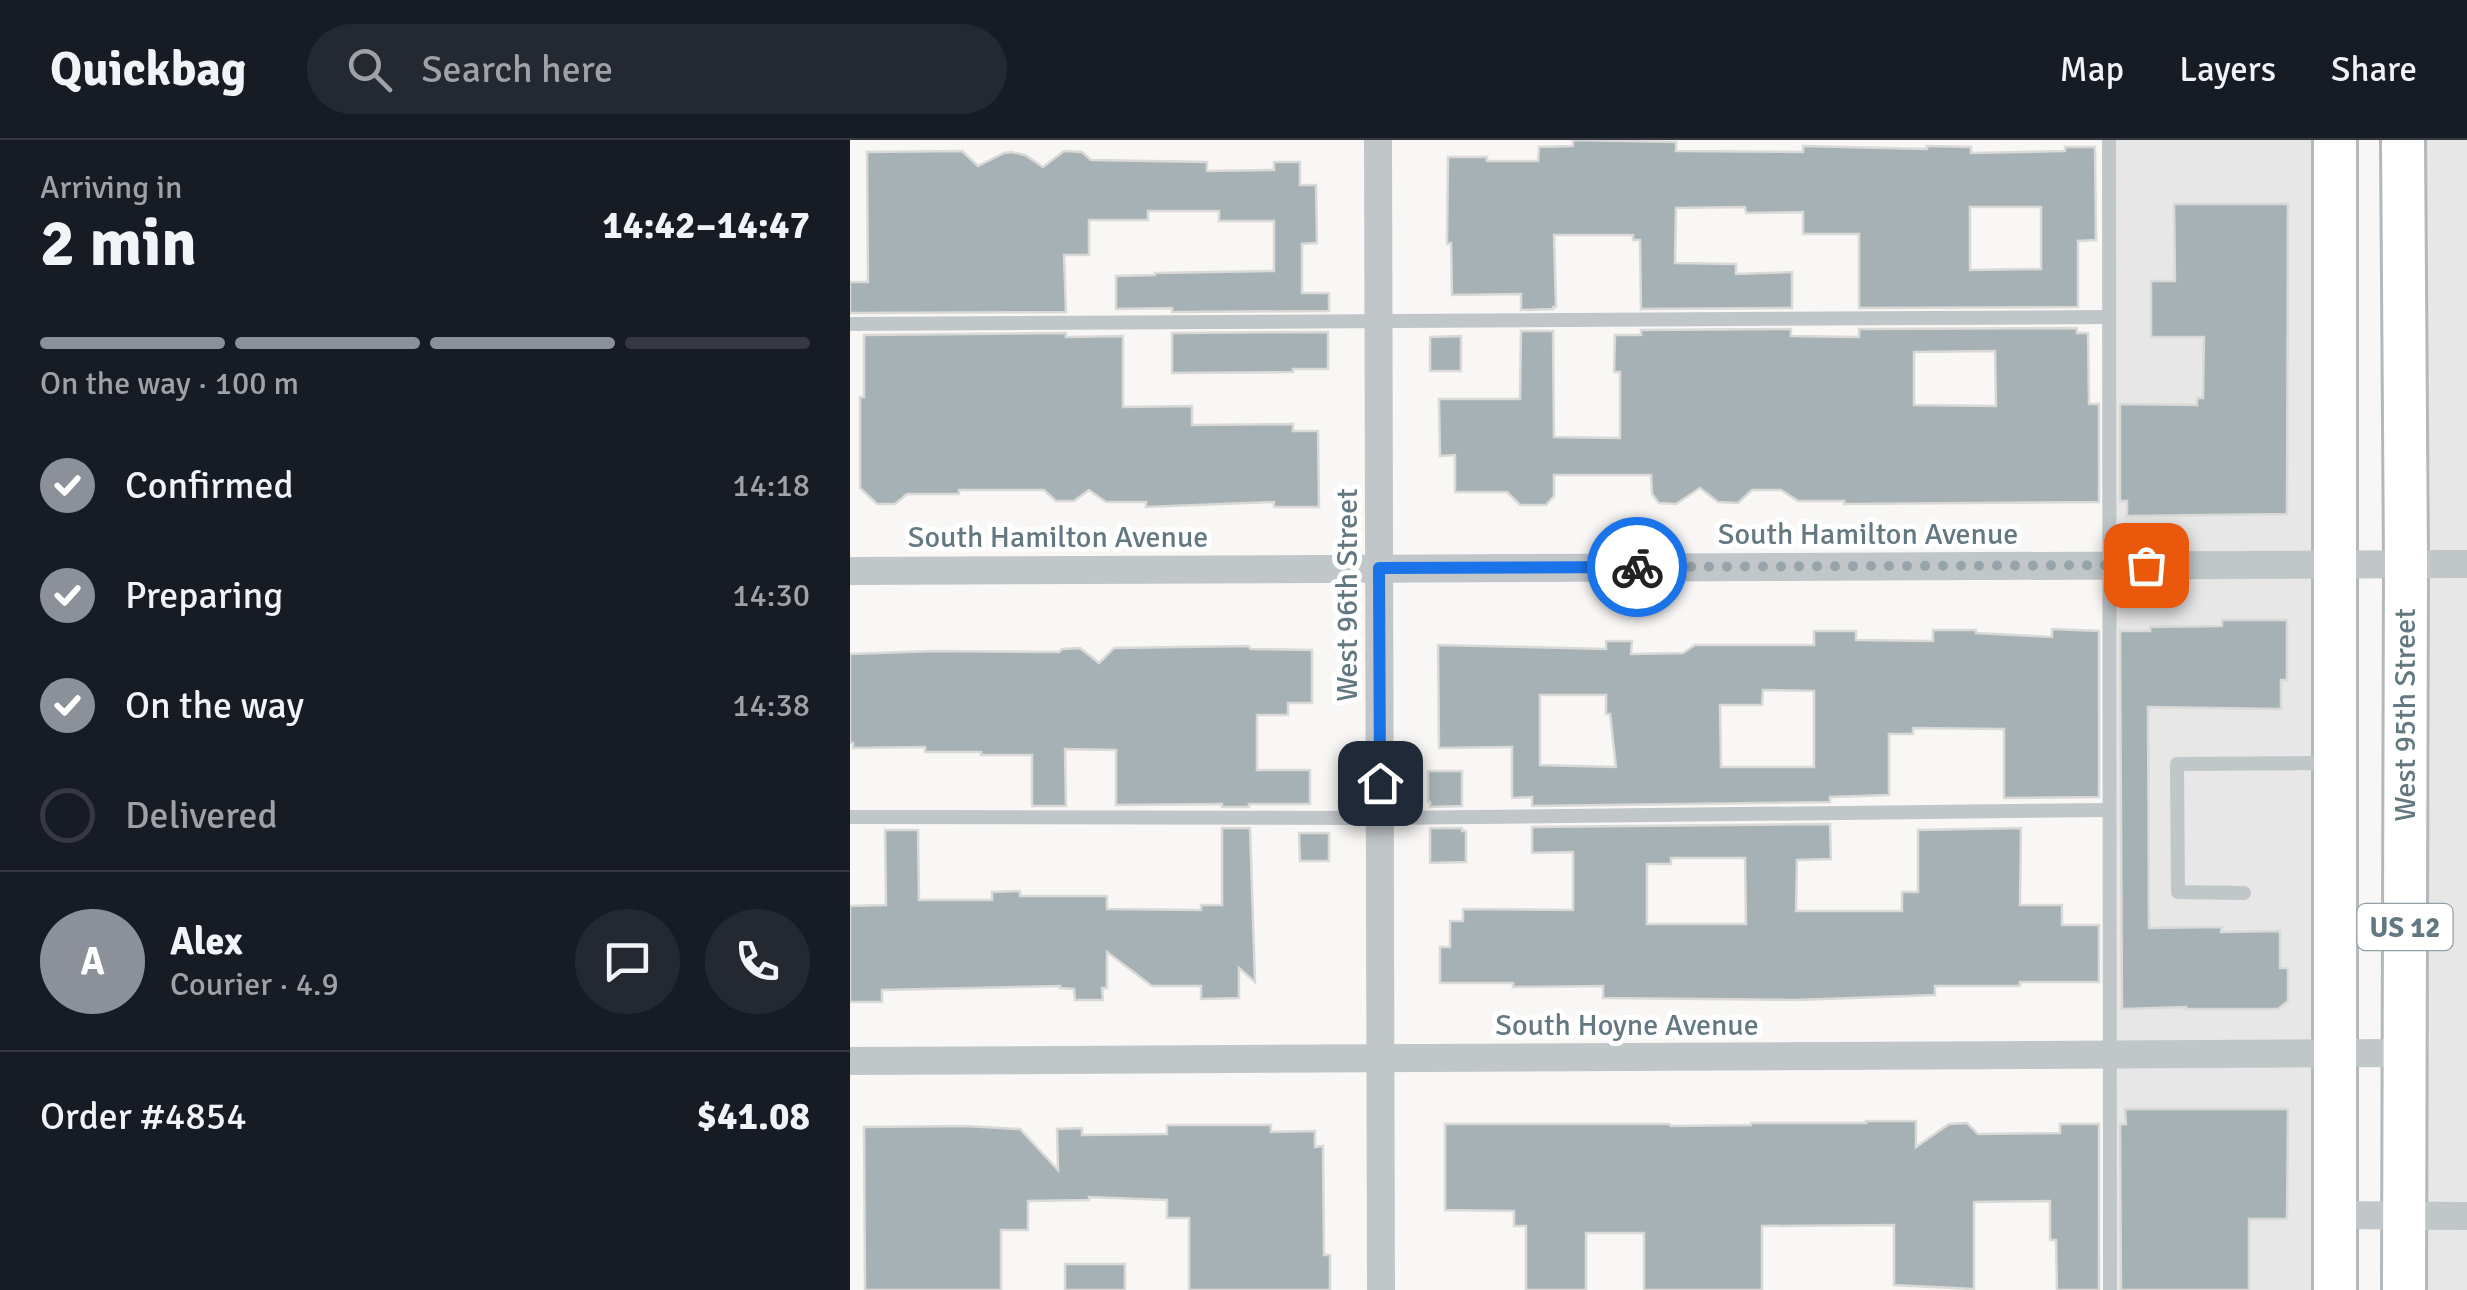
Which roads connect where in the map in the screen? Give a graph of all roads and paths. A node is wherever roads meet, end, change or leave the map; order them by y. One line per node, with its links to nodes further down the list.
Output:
1 (1378, 140): 6 (street, West 96th Street)
2 (2110, 140): 5 (lane)
3 (2335, 140): 8 (main road, US 12)
4 (2404, 140): 9 (main road, West 95th Street / US 12)
5 (2108, 317): 6 (lane); 11 (lane)
6 (1378, 322): 7 (lane); 12 (street, West 96th Street)
7 (850, 324)
8 (2336, 564): 9 (street, South Hamilton Avenue); 11 (street, South Hamilton Avenue); 14 (main road, US 12)
9 (2406, 564): 10 (street, South Hamilton Avenue); 20 (main road, West 95th Street / US 12)
10 (2467, 564)
11 (2108, 566): 12 (street, South Hamilton Avenue); 15 (lane)
12 (1379, 568): 13 (street, South Hamilton Avenue); 17 (street, West 96th Street)
13 (850, 571)
14 (2336, 763): 18 (lane); 19 (main road, US 12)
15 (2108, 810): 17 (lane); 21 (lane)
16 (850, 817): 17 (lane)
17 (1380, 818): 22 (street, West 96th Street)
18 (2244, 893)
19 (2336, 1054): 20 (street, South Hoyne Avenue); 21 (street, South Hoyne Avenue); 24 (main road, US 12)
20 (2405, 1054): 25 (main road, West 95th Street / US 12)
21 (2110, 1055): 22 (street, South Hoyne Avenue); 28 (lane)
22 (1380, 1059): 23 (street, South Hoyne Avenue); 27 (street, West 96th Street)
23 (850, 1061)
24 (2336, 1216): 25 (street); 29 (main road, US 12)
25 (2404, 1216): 26 (street); 30 (main road, West 95th Street / US 12)
26 (2467, 1216)
27 (1381, 1290)
28 (2110, 1290)
29 (2335, 1290)
30 (2404, 1290)

